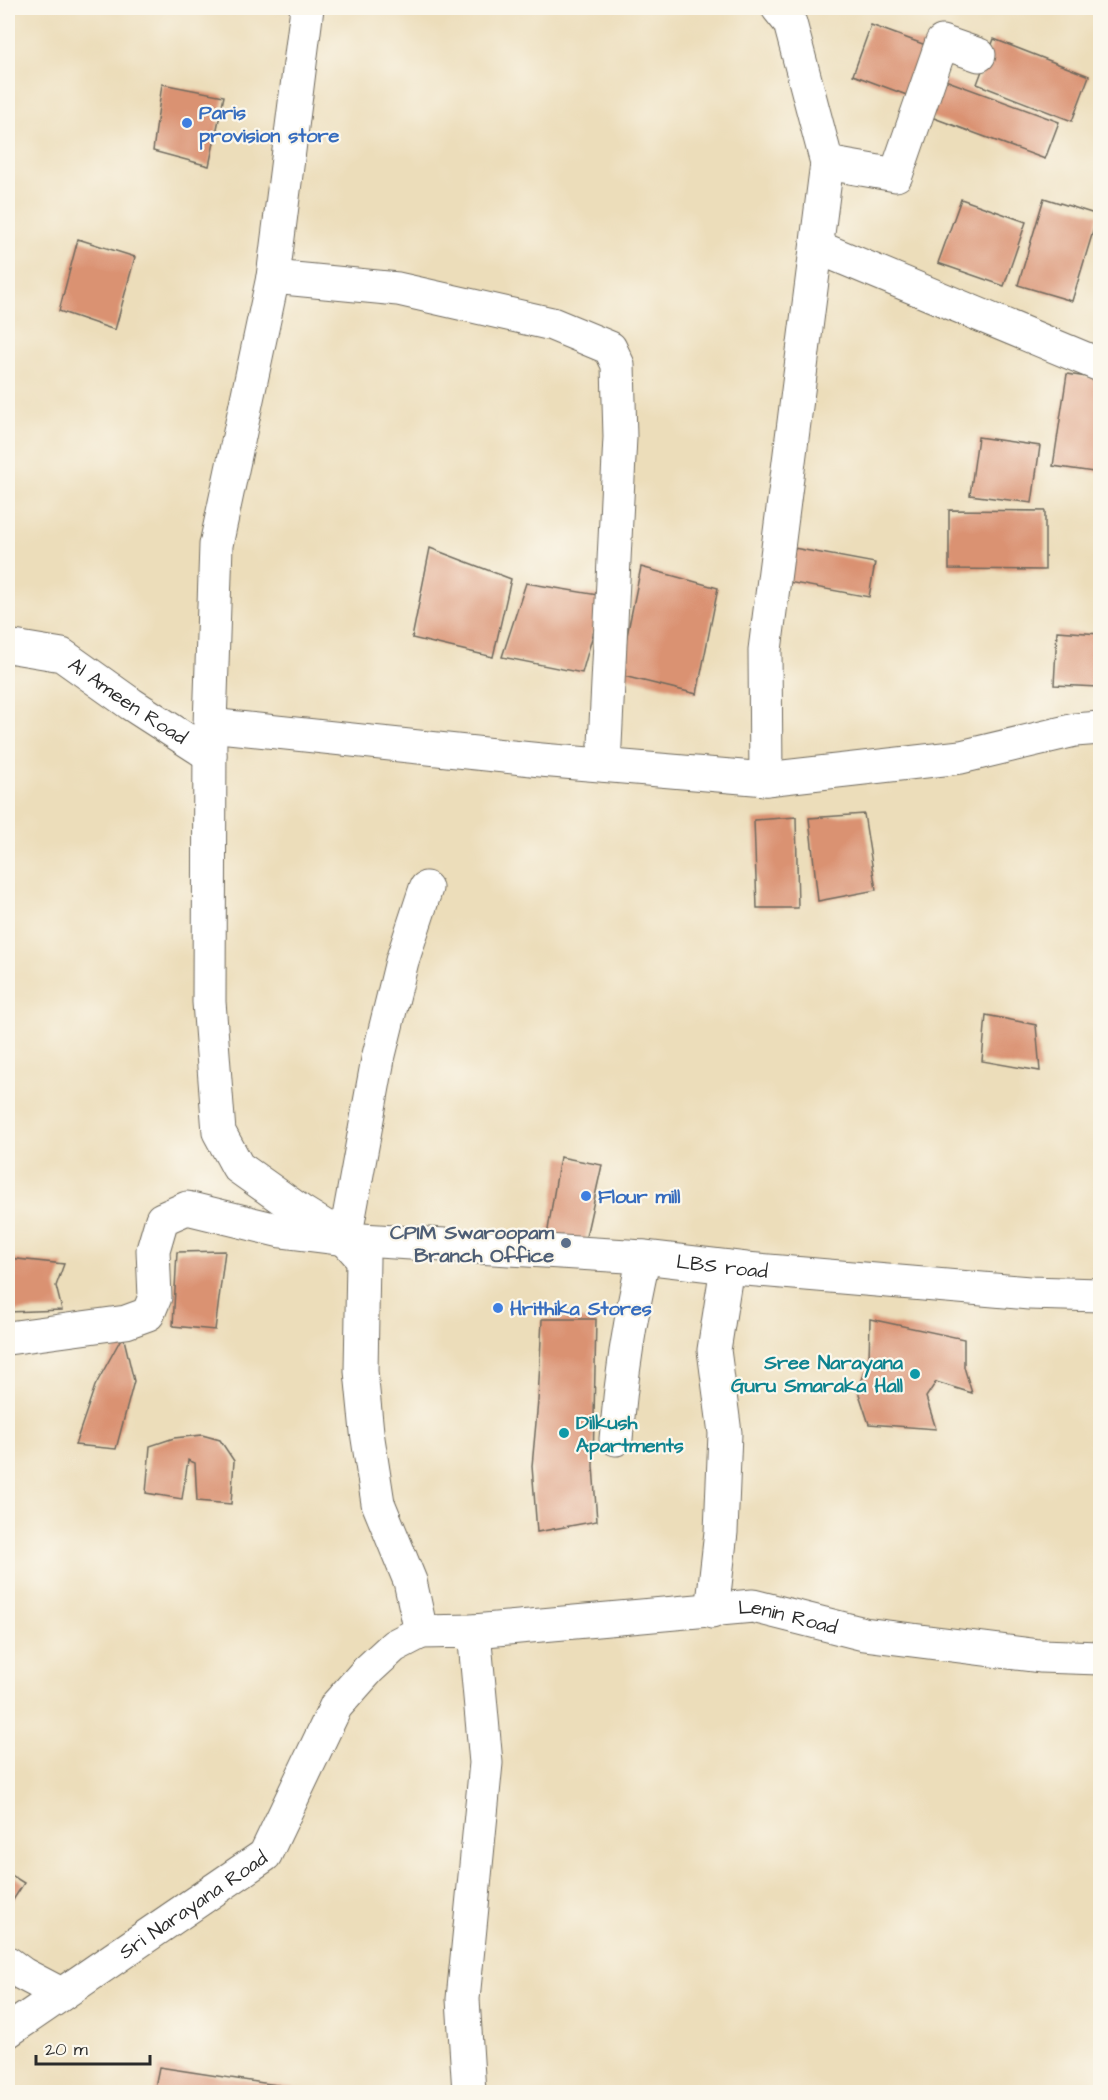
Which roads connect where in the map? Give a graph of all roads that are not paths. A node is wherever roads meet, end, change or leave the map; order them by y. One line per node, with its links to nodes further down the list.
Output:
1 (307, 8): 6 (street)
2 (778, 8): 4 (street)
3 (978, 55): 4 (street)
4 (827, 163): 5 (street)
5 (817, 247): 7 (street); 12 (street)
6 (273, 277): 10 (street); 11 (street)
7 (1101, 365)
8 (8, 646): 10 (street, Al Ameen Road)
9 (1101, 728): 12 (street)
10 (210, 740): 11 (street); 14 (street)
11 (604, 765): 12 (street)
12 (766, 779)
13 (426, 888): 14 (street)
14 (345, 1239): 15 (street, LBS road); 18 (street, LBS road); 22 (street)
15 (644, 1257): 16 (street, LBS road); 19 (street)
16 (727, 1267): 17 (street, LBS road); 20 (street)
17 (1101, 1295)
18 (8, 1338)
19 (616, 1439)
20 (712, 1611): 21 (street, Lenin Road); 23 (street, Lenin Road)
21 (474, 1631): 22 (street, Lenin Road); 27 (street)
22 (421, 1632): 25 (street, Sri Narayana Road)
23 (1101, 1658)
24 (8, 1963): 25 (street)
25 (61, 1994): 26 (street, Sri Narayana Road)
26 (8, 2031)
27 (469, 2092)

